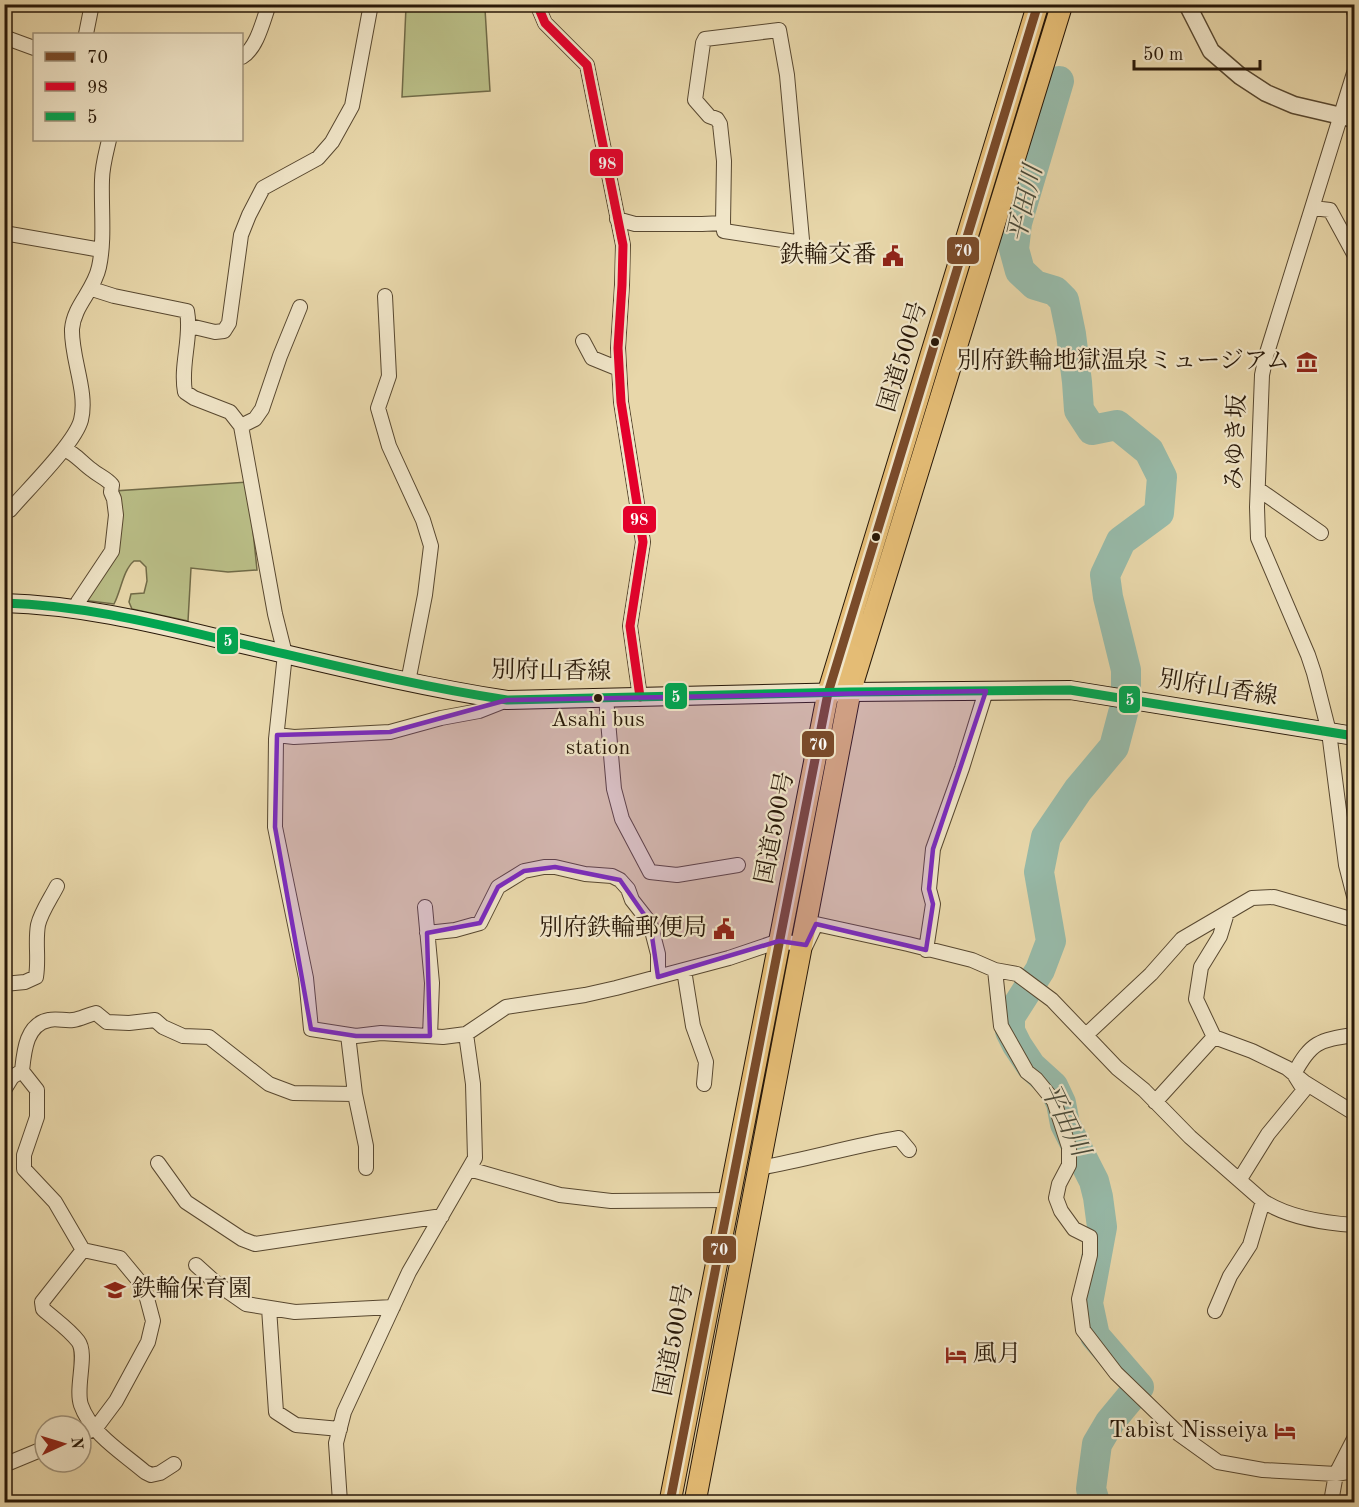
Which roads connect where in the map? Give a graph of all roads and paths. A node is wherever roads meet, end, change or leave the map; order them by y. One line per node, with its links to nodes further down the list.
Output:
1 (92, 4): 10 (street)
2 (269, 4): 13 (street)
3 (371, 4): 26 (street)
4 (537, 4): 18 (street)
5 (1038, 4): 40 (highway, 国道500号)
6 (1062, 4): 39 (highway, 国道500号)
7 (1186, 4): 15 (street)
8 (1353, 4): 9 (street)
9 (1354, 12)
10 (86, 33)
11 (4, 37): 12 (street)
12 (33, 48)
13 (243, 56)
14 (1354, 73): 15 (street, みゆき坂)
15 (1348, 118): 17 (street, みゆき坂)
16 (109, 141): 21 (street)
17 (1313, 208): 22 (street); 31 (street, みゆき坂)
18 (618, 219): 19 (street); 28 (street)
19 (723, 223): 19 (street)
20 (4, 233): 21 (street)
21 (101, 250): 23 (street)
22 (1354, 254)
23 (92, 289): 26 (street); 30 (street)
24 (385, 296): 37 (street)
25 (300, 307): 29 (street)
26 (189, 326): 29 (street)
27 (583, 341): 28 (street)
28 (619, 369): 41 (street)
29 (241, 426): 36 (street)
30 (64, 449): 32 (street); 35 (street)
31 (1258, 489): 33 (street); 44 (street, みゆき坂)
32 (4, 512)
33 (1321, 532)
34 (4, 603): 35 (main road, 別府山香線)
35 (75, 610): 36 (main road, 別府山香線)
36 (285, 654): 37 (main road, 別府山香線); 45 (street)
37 (408, 682): 43 (main road, 別府山香線)
38 (986, 691): 39 (main road, 別府山香線); 44 (main road, 別府山香線); 56 (street)
39 (850, 692): 40 (main road, 別府山香線); 55 (highway, 国道500号)
40 (828, 693): 41 (main road, 別府山香線); 54 (highway, 国道500号)
41 (640, 697): 42 (main road, 別府山香線)
42 (606, 698): 43 (main road, 別府山香線); 47 (street)
43 (507, 700): 45 (street)
44 (1329, 732): 46 (main road, 別府山香線); 49 (street, みゆき坂)
45 (277, 735): 62 (street)
46 (1354, 736)
47 (738, 866)
48 (57, 886): 60 (street)
49 (1354, 896)
50 (425, 907): 53 (street)
51 (1227, 913): 52 (street); 63 (street); 66 (street)
52 (1354, 920)
53 (427, 933): 59 (street); 65 (street)
54 (779, 941): 55 (street); 57 (street); 80 (highway, 国道500号)
55 (801, 945): 56 (street); 78 (highway, 国道500号)
56 (926, 950): 58 (street)
57 (684, 970): 59 (street); 69 (street)
58 (995, 970): 63 (street); 96 (street)
59 (658, 977): 61 (street)
60 (4, 984)
61 (466, 1034): 65 (street); 77 (street)
62 (348, 1035): 65 (street); 71 (street)
63 (1086, 1035): 72 (street)
64 (1354, 1035): 68 (street)
65 (430, 1036)
66 (1214, 1037): 68 (street); 72 (street)
67 (22, 1071): 70 (street); 71 (street); 84 (street)
68 (1294, 1074): 73 (street); 79 (street)
69 (704, 1084)
70 (4, 1090)
71 (355, 1094): 76 (street)
72 (1155, 1102): 79 (street)
73 (1354, 1113)
74 (909, 1150): 78 (street)
75 (158, 1163): 82 (street)
76 (366, 1168)
77 (469, 1168): 80 (street); 82 (street)
78 (759, 1168): 99 (highway, 国道500号)
79 (1240, 1179): 81 (street)
80 (729, 1200): 98 (highway, 国道500号)
81 (1263, 1201): 83 (street); 88 (street)
82 (442, 1216): 86 (street)
83 (1354, 1225)
84 (82, 1250): 89 (street); 89 (street)
85 (196, 1265): 87 (street)
86 (393, 1307): 87 (street); 90 (street)
87 (268, 1308): 90 (street)
88 (1215, 1311)
89 (95, 1429): 93 (street)
90 (340, 1429): 97 (street)
91 (1354, 1439): 96 (street)
92 (33, 1453): 94 (street)
93 (174, 1464)
94 (4, 1465)
95 (1354, 1471): 96 (street)
96 (1336, 1474): 100 (street)
97 (340, 1503)
98 (670, 1503)
99 (695, 1503)
100 (1331, 1503)

